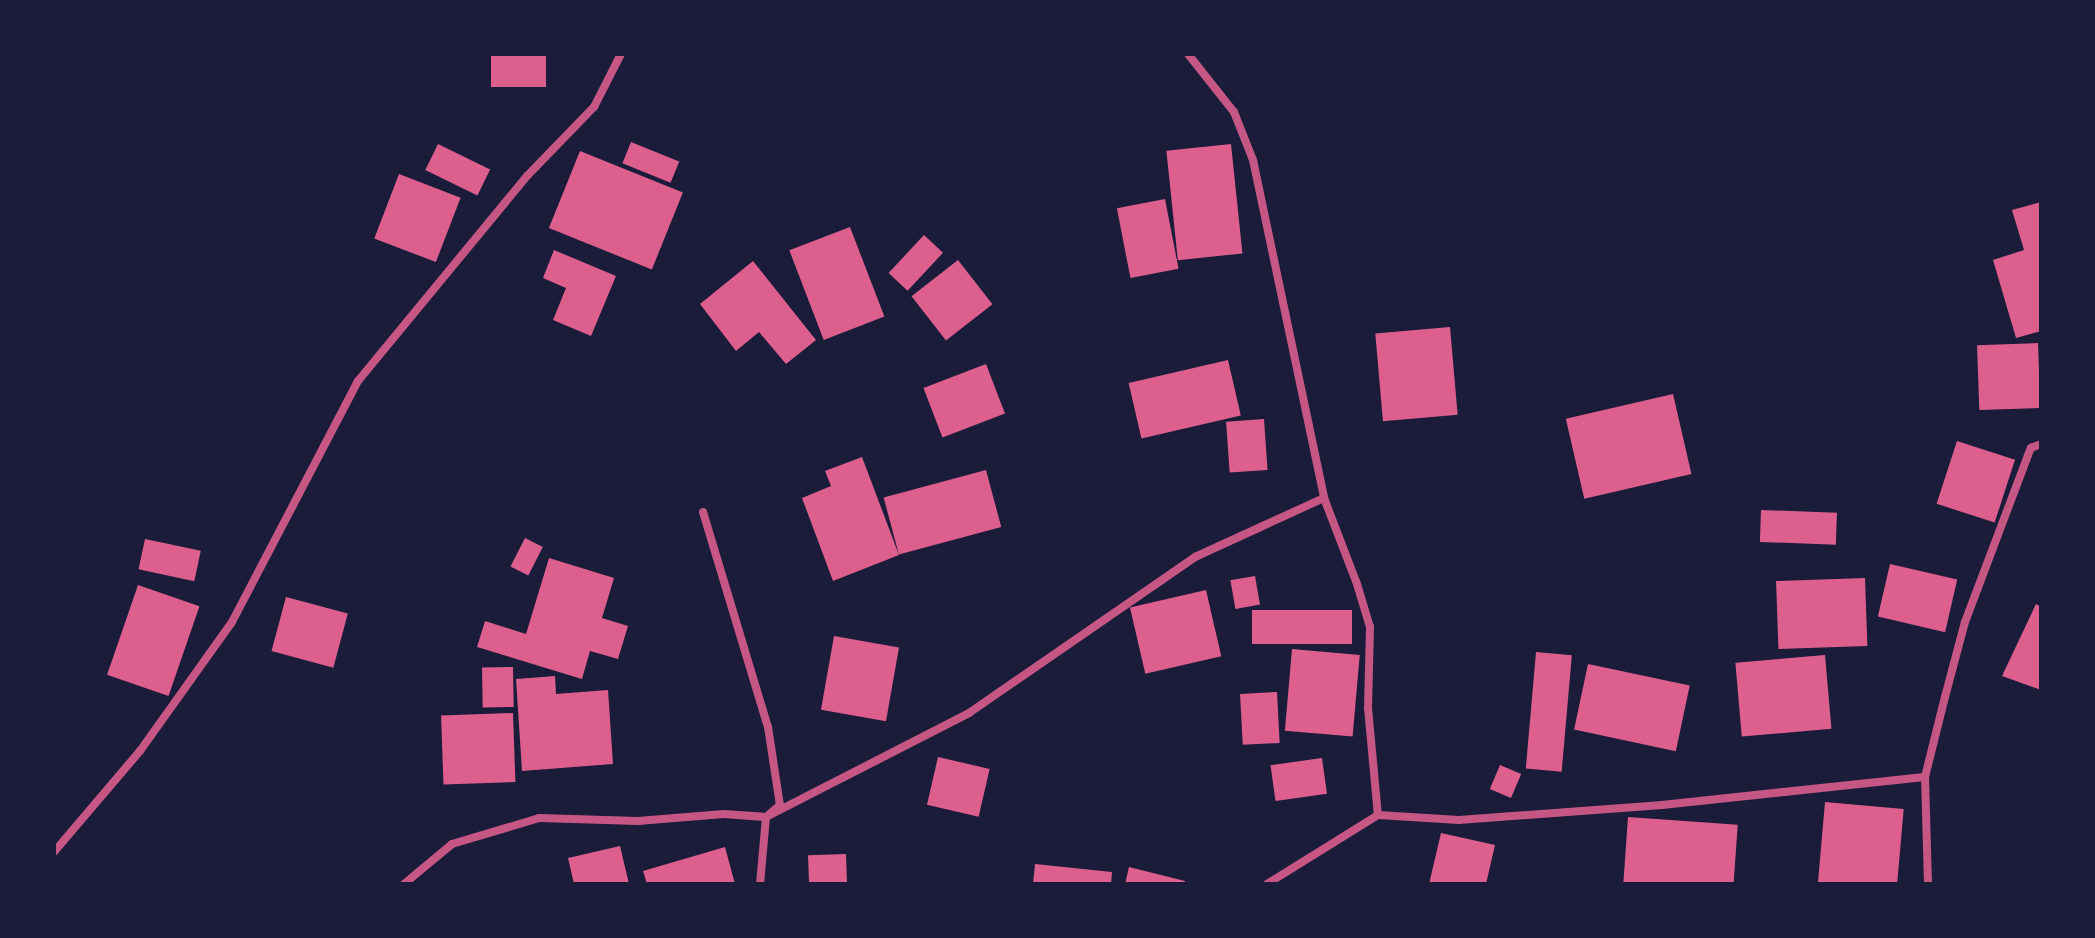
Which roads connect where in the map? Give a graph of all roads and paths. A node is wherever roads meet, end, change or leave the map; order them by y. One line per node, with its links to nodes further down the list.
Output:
1 (621, 54): 9 (street)
2 (1188, 54): 4 (street)
3 (2041, 444): 6 (street)
4 (1324, 498): 7 (street); 8 (street)
5 (703, 512): 8 (street)
6 (1925, 777): 7 (street); 13 (street)
7 (1378, 815): 12 (street)
8 (766, 817): 10 (street); 11 (street)
9 (54, 852)
10 (404, 884)
11 (760, 884)
12 (1267, 884)
13 (1928, 884)

